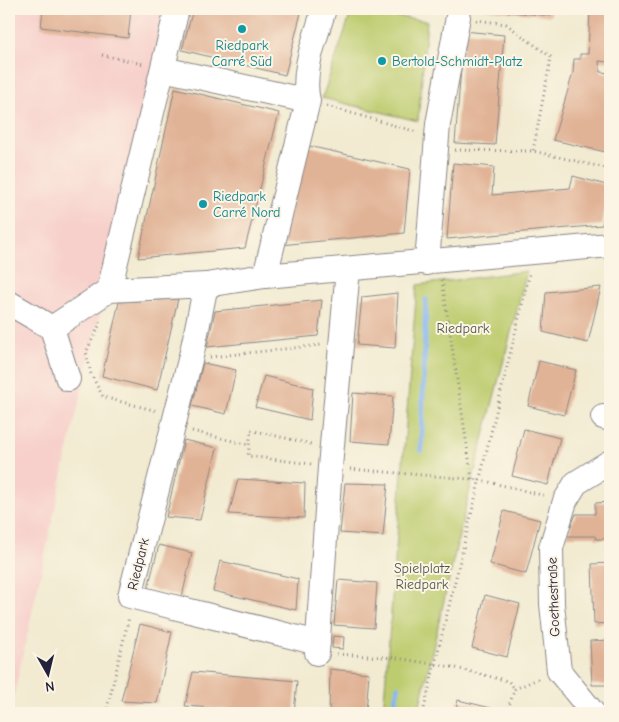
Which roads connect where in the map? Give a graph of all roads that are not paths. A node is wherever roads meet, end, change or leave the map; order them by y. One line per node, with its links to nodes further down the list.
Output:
1 (177, 9): 4 (street)
2 (324, 9): 5 (street)
3 (458, 17): 7 (street)
4 (163, 69): 5 (street); 11 (street)
5 (308, 101): 9 (street)
6 (610, 245): 7 (street)
7 (433, 262): 8 (street)
8 (348, 269): 9 (street); 10 (street, Riedpark)
9 (264, 276): 10 (street)
10 (206, 285): 11 (street)
11 (100, 296): 13 (street)
12 (9, 303): 13 (street)
13 (52, 328): 14 (street)
14 (68, 379)
15 (610, 462): 16 (street, Goethestraße)
16 (593, 713)

